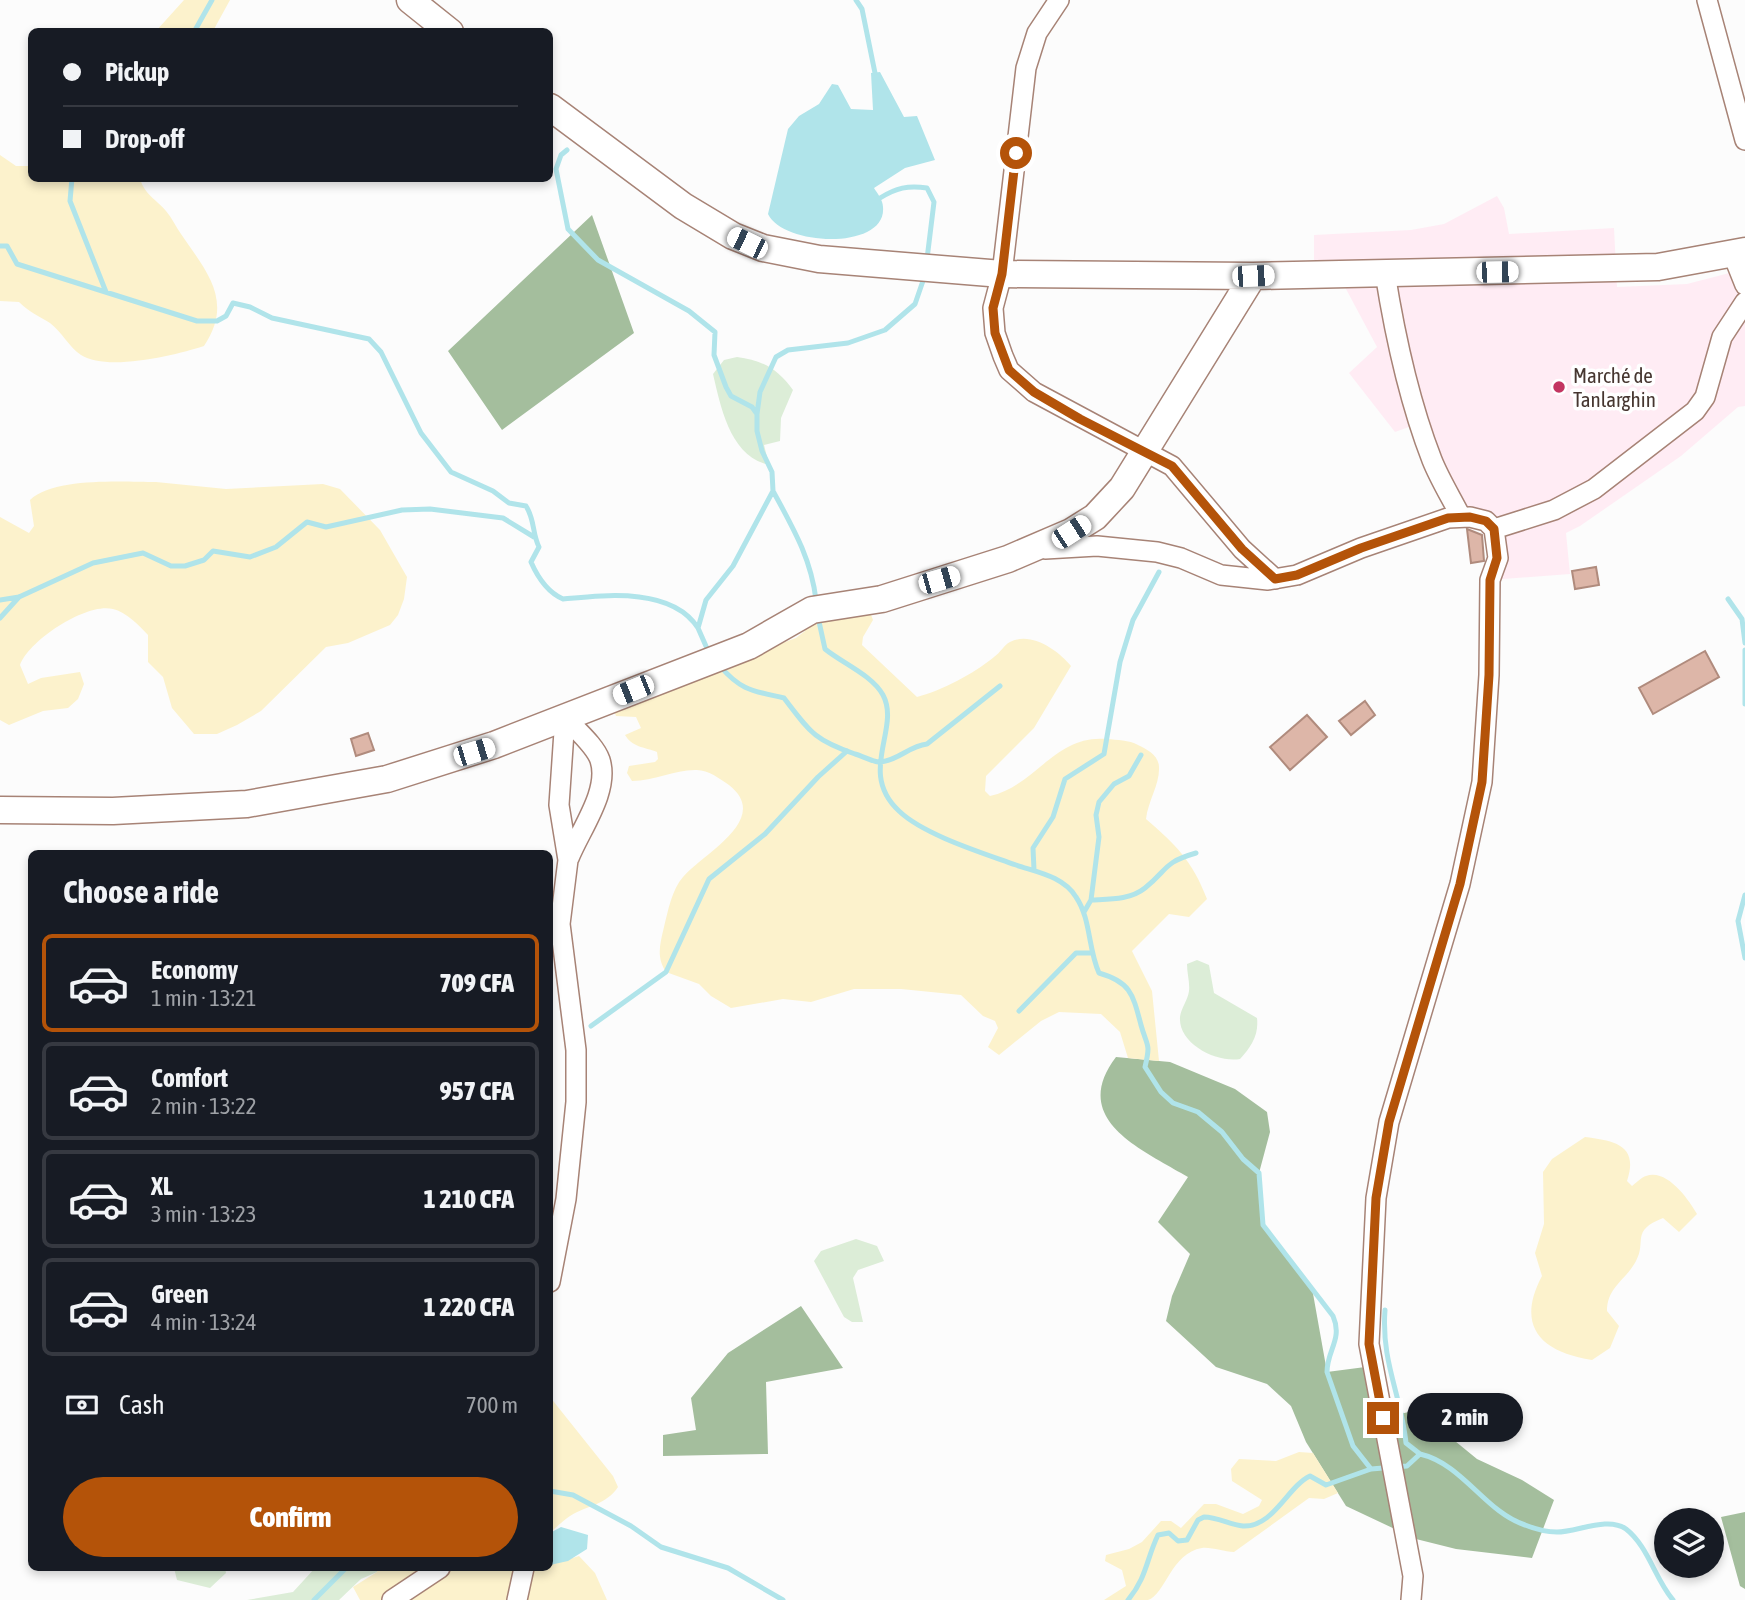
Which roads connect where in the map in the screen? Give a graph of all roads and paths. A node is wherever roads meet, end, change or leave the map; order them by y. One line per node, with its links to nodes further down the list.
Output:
1 (410, 0): 4 (street)
2 (1059, 0): 9 (street)
3 (1707, 0): 6 (street)
4 (445, 28)
5 (553, 109): 9 (street)
6 (1745, 140)
7 (1739, 253): 8 (street); 11 (street)
8 (1385, 273): 10 (street); 14 (street)
9 (1002, 274): 10 (street); 13 (street)
10 (1253, 276): 13 (street)
11 (1745, 285)
12 (1745, 302): 15 (street)
13 (1146, 451): 16 (street); 17 (street)
14 (1461, 517): 15 (street); 17 (street)
15 (1494, 529): 26 (street)
16 (1030, 550): 17 (street); 18 (street)
17 (1275, 579)
18 (565, 717): 19 (street); 20 (street); 20 (street)
19 (0, 810)
20 (568, 860): 21 (street)
21 (553, 1266)
22 (436, 1571): 24 (street)
23 (523, 1571): 25 (street)
24 (392, 1600)
25 (517, 1600)
26 (1411, 1600)

